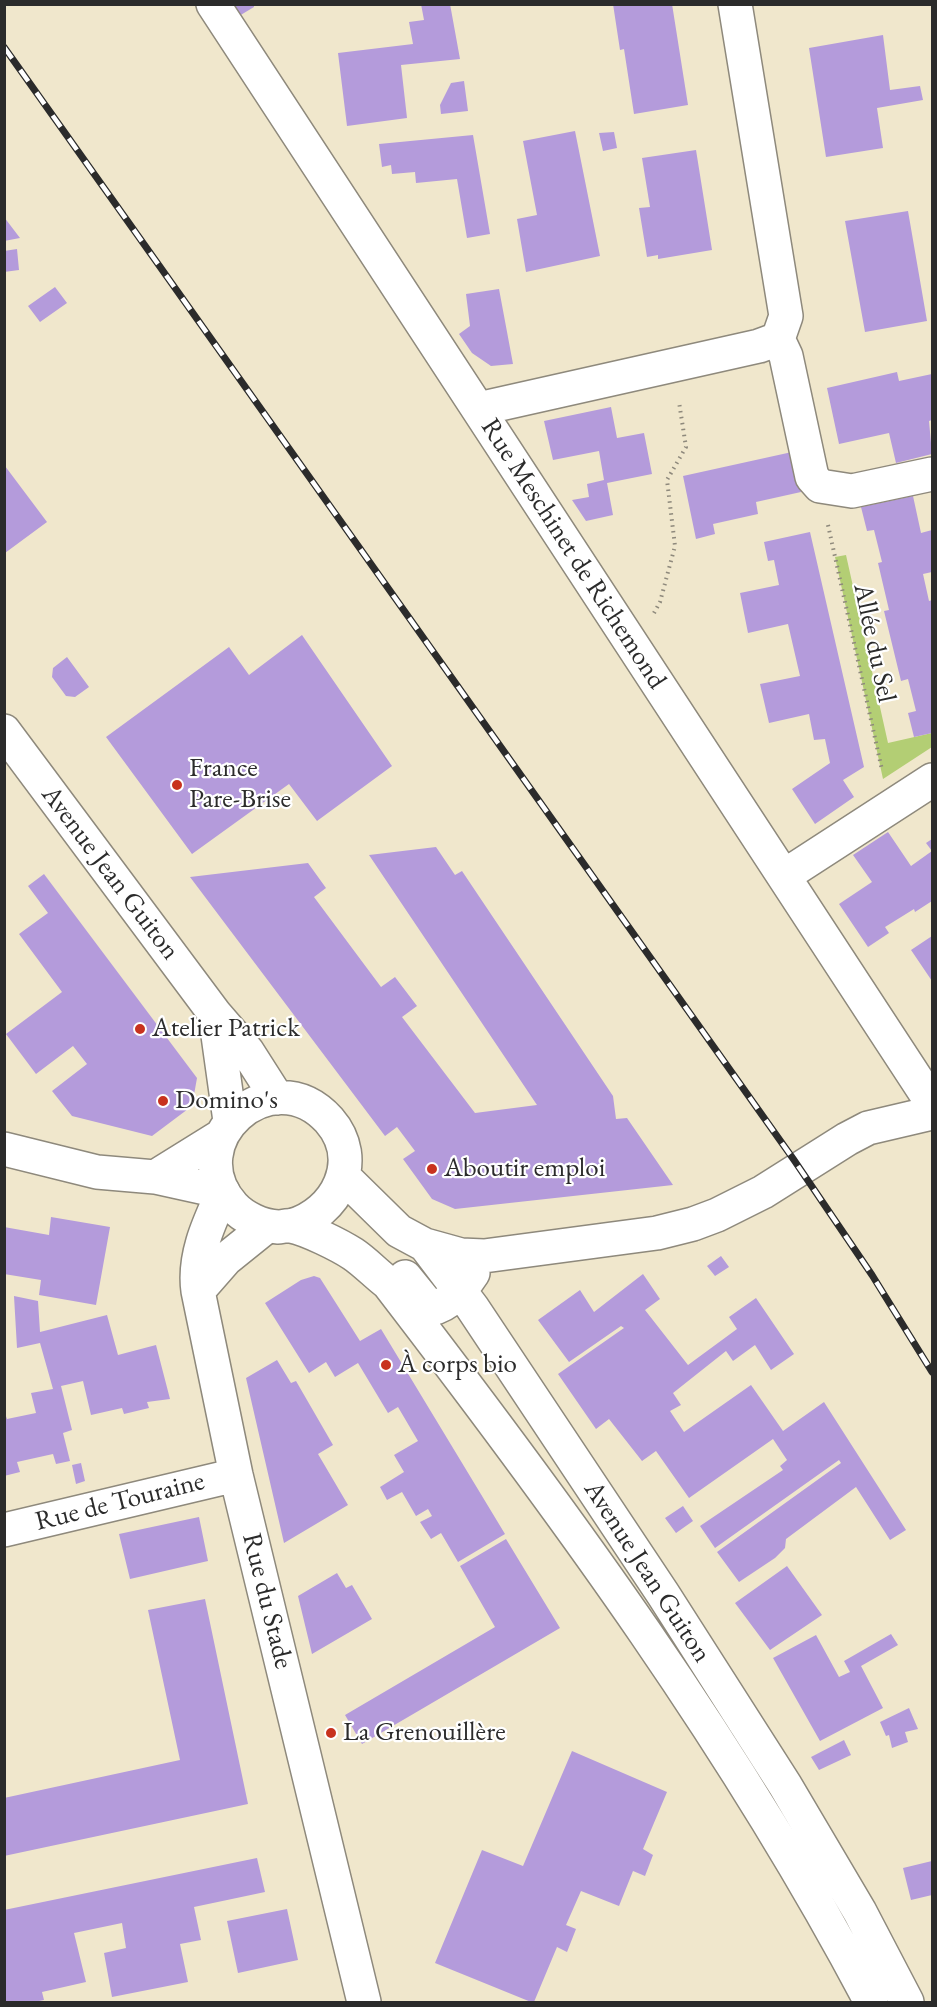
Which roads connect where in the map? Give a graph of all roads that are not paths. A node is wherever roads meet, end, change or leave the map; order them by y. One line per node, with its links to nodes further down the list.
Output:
1 (213, 4): 4 (street, Rue Meschinet de Richemond)
2 (735, 4): 3 (street)
3 (778, 339): 4 (street); 5 (street)
4 (478, 409): 8 (street, Rue Meschinet de Richemond)
5 (933, 474)
6 (4, 731): 9 (street, Avenue Jean Guiton)
7 (933, 780): 8 (street)
8 (784, 876): 11 (street, Rue Meschinet de Richemond)
9 (214, 1014): 10 (street, Avenue Jean Guiton); 13 (street, Avenue Jean Guiton)
10 (277, 1098): 13 (street); 15 (street)
11 (933, 1103)
12 (933, 1113): 20 (street)
13 (225, 1129): 16 (street); 17 (street)
14 (4, 1149): 16 (street)
15 (343, 1176): 18 (street); 19 (street, Avenue Jean Guiton)
16 (155, 1177): 17 (street)
17 (223, 1192): 18 (street); 22 (street, Rue du Stade)
18 (279, 1226): 21 (street, Avenue Jean Guiton); 22 (street)
19 (425, 1245): 20 (street); 23 (street, Avenue Jean Guiton)
20 (484, 1257): 23 (street)
21 (369, 1269): 23 (street); 27 (street, Avenue Jean Guiton)
22 (198, 1291): 24 (street, Rue du Stade)
23 (460, 1292): 28 (street, Avenue Jean Guiton)
24 (236, 1475): 25 (street, Rue de Touraine); 26 (street, Rue du Stade)
25 (4, 1530)
26 (364, 2002)
27 (871, 2002)
28 (907, 2002)

